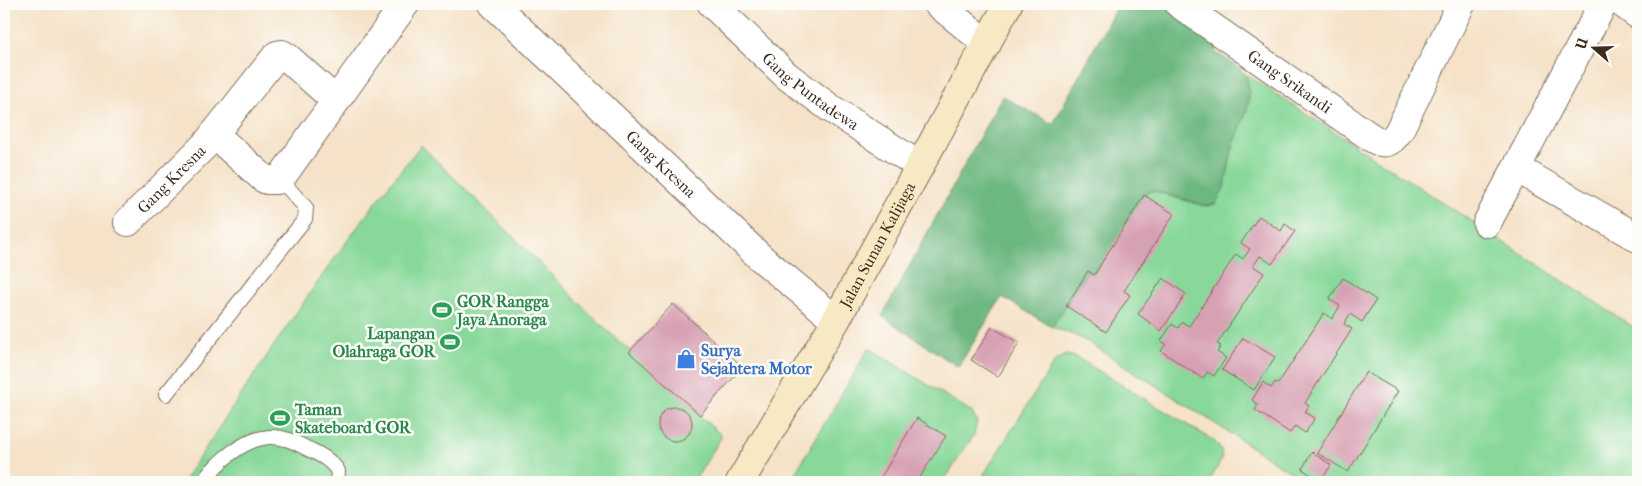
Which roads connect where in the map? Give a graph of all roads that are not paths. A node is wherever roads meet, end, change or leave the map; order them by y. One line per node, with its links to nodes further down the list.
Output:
1 (405, 4): 12 (street)
2 (493, 4): 20 (street, Gang Kresna)
3 (712, 4): 14 (street, Gang Puntadewa)
4 (938, 4): 11 (street)
5 (1008, 4): 11 (main road, Jalan Sunan Kalijaga)
6 (1179, 4): 7 (street, Gang Srikandi)
7 (1462, 4)
8 (1603, 4): 15 (street)
9 (1623, 4): 10 (street)
10 (1638, 15)
11 (987, 44): 14 (main road, Jalan Sunan Kalijaga)
12 (336, 101): 13 (street, Gang Kresna); 16 (street)
13 (214, 134): 16 (street, Gang Kresna); 17 (street, Gang Kresna)
14 (920, 166): 20 (main road, Jalan Sunan Kalijaga)
15 (1516, 168): 18 (street); 19 (street)
16 (280, 179): 21 (lane)
17 (128, 222)
18 (1487, 223)
19 (1638, 238)
20 (836, 320): 24 (main road, Jalan Sunan Kalijaga)
21 (166, 394)
22 (202, 482): 23 (lane)
23 (337, 482)
24 (740, 482)

